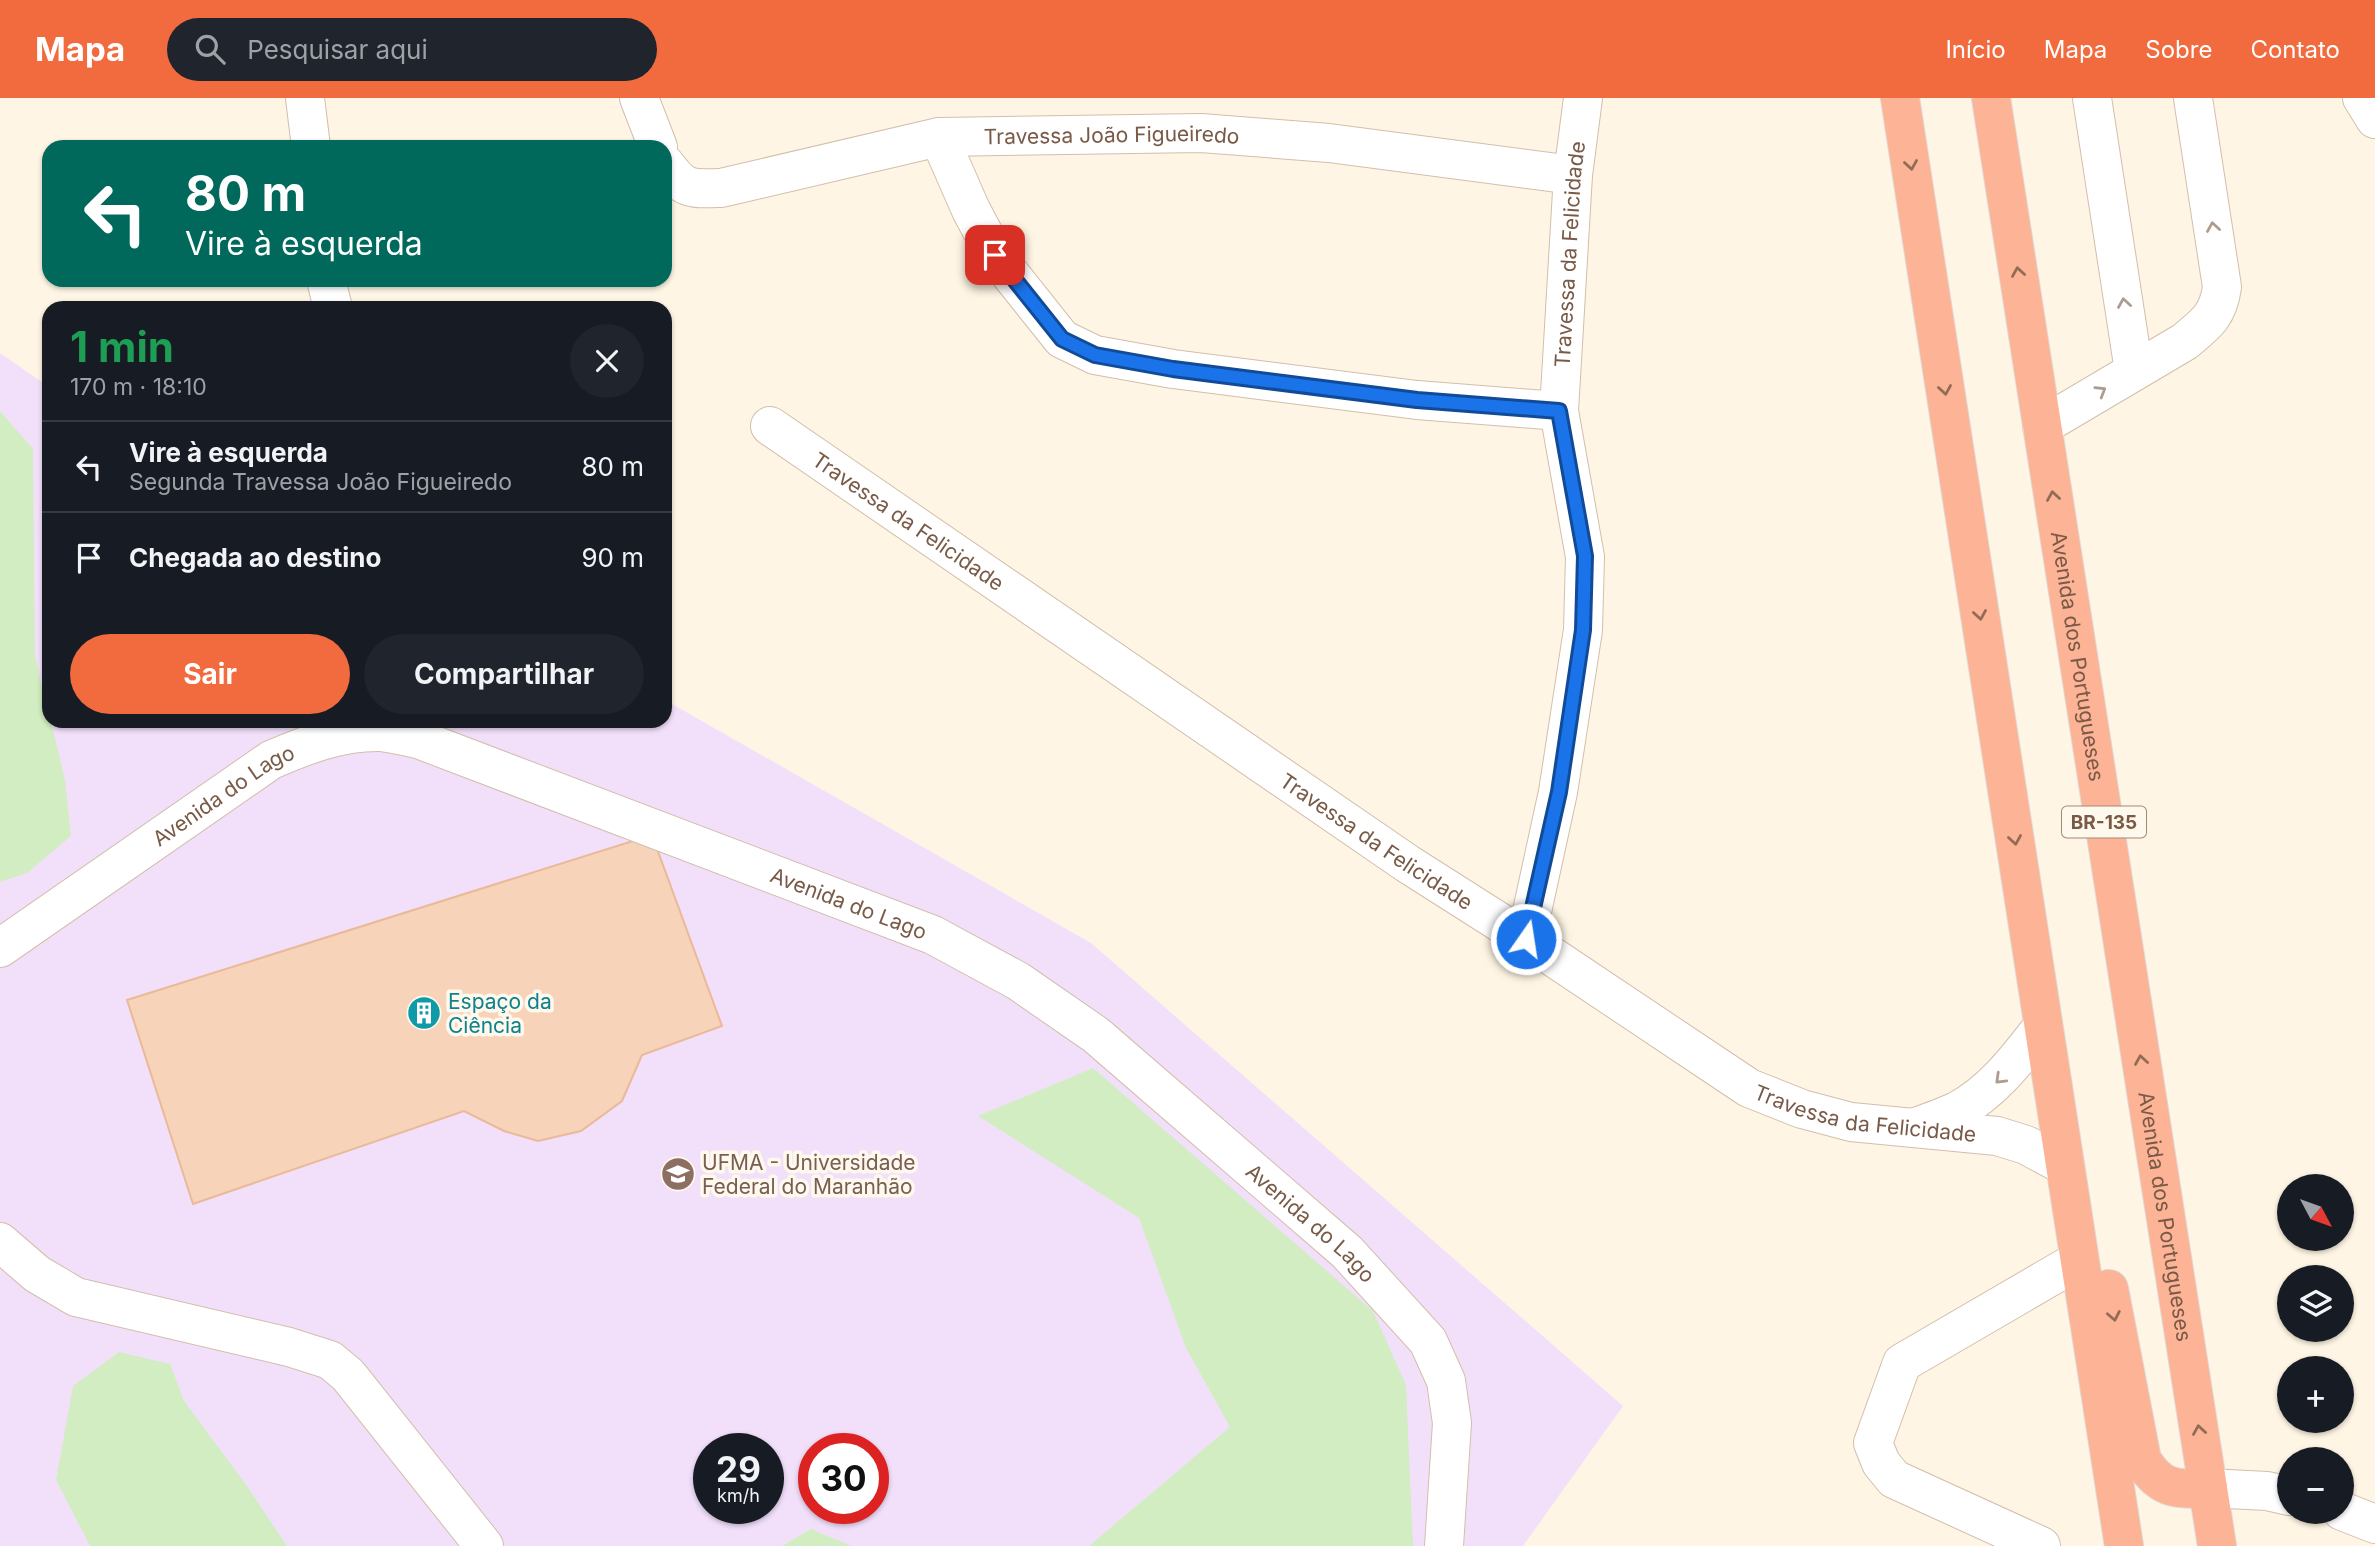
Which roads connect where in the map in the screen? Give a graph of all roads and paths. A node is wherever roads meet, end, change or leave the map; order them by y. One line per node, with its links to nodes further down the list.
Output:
1 (305, 98): 11 (street)
2 (639, 98): 12 (street)
3 (1583, 98): 14 (street, Travessa da Felicidade)
4 (1900, 98): 21 (highway, one-way to 21)
5 (1991, 98): 18 (highway, Avenida dos Portugueses / BR-135, one-way to 5)
6 (2092, 98): 15 (street, one-way to 6)
7 (2193, 98): 15 (street, one-way to 7)
8 (2362, 98): 9 (street)
9 (2375, 119)
10 (939, 136): 13 (street, Travessa João Figueiredo); 14 (street, Travessa João Figueiredo); 16 (street)
11 (310, 140)
12 (655, 140)
13 (672, 174)
14 (1573, 175): 16 (street, Travessa da Felicidade)
15 (2134, 371): 18 (street, one-way to 15)
16 (1559, 411): 19 (street, Travessa da Felicidade)
17 (770, 426): 19 (street, Travessa da Felicidade)
18 (2042, 426): 27 (highway, Avenida dos Portugueses / BR-135, one-way to 18)
19 (1526, 939): 22 (street, Travessa da Felicidade)
20 (0, 948): 32 (street, Avenida do Lago)
21 (2043, 1026): 22 (street, one-way to 22); 23 (highway)
22 (1913, 1128): 23 (street, Travessa da Felicidade)
23 (2065, 1166): 24 (highway)
24 (2072, 1208): 26 (highway); 27 (highway, one-way to 27)
25 (0, 1242): 31 (street)
26 (2079, 1260): 33 (street); 34 (highway)
27 (2208, 1488): 28 (street); 35 (highway, Avenida dos Portugueses / BR-135)
28 (2277, 1494)
29 (2354, 1516): 30 (street)
30 (2375, 1524)
31 (484, 1546)
32 (1444, 1546)
33 (2041, 1546)
34 (2123, 1546)
35 (2217, 1546)

